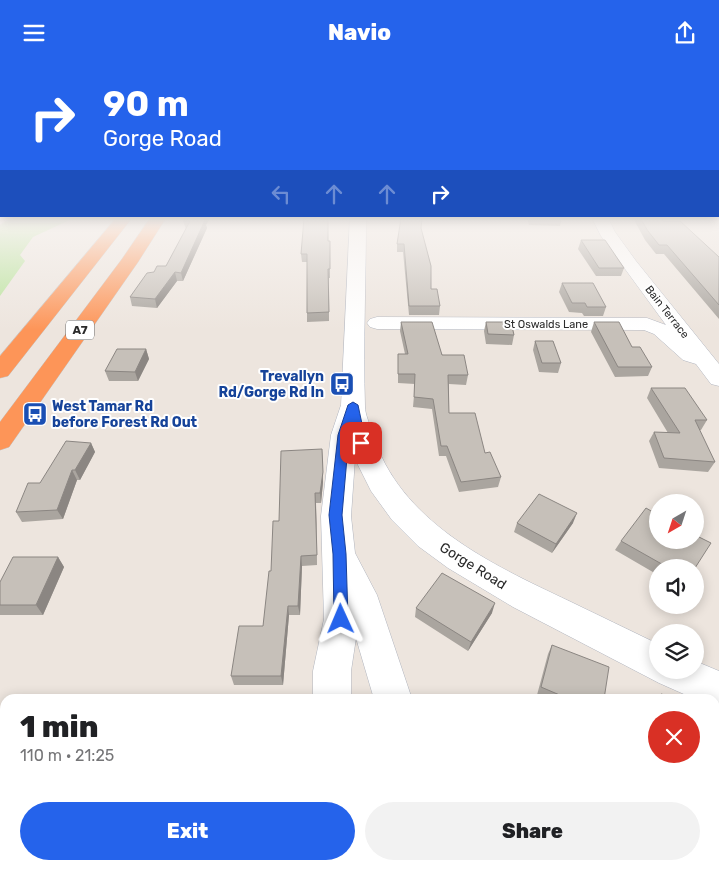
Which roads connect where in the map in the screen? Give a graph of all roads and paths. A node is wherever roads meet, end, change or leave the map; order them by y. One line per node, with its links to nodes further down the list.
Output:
1 (94, 256): 7 (highway, A7)
2 (133, 256): 10 (highway, A7)
3 (357, 256): 9 (street)
4 (623, 256): 6 (street, Bain Terrace)
5 (377, 323): 6 (street, St Oswalds Lane)
6 (703, 359): 8 (street, Bain Terrace)
7 (0, 371)
8 (719, 379)
9 (353, 405): 11 (street); 12 (street, Gorge Road)
10 (0, 441)
11 (340, 554): 15 (street); 16 (street)
12 (649, 658)
13 (693, 679): 14 (street)
14 (719, 690)
15 (332, 694)
16 (391, 694)

